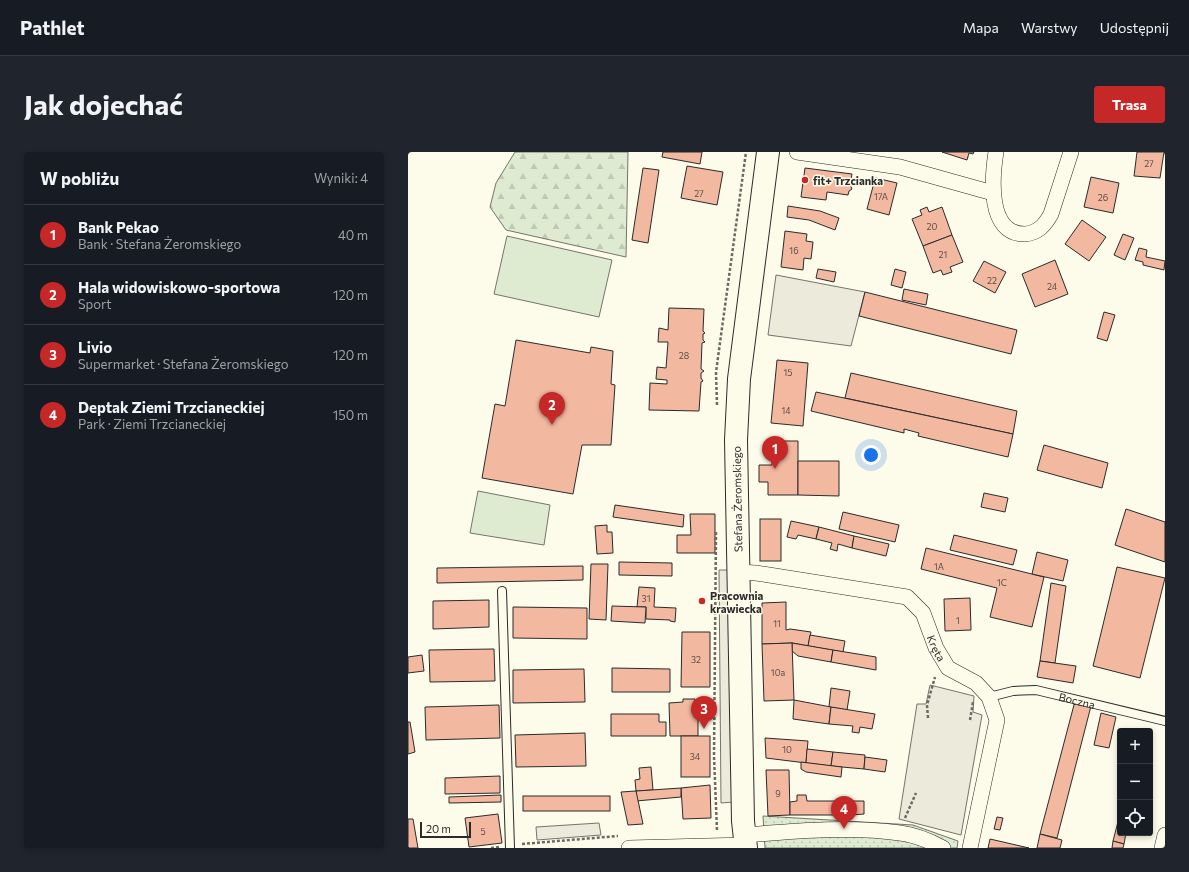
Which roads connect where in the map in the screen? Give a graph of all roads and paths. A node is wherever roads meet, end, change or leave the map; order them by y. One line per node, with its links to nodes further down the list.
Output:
1 (768, 152): 6 (main road, Stefana Żeromskiego)
2 (797, 152): 5 (street)
3 (996, 152): 5 (street)
4 (1071, 152): 5 (street)
5 (993, 194)
6 (739, 572): 9 (street, Kręta); 18 (main road, Stefana Żeromskiego)
7 (502, 591): 20 (lane)
8 (937, 673): 10 (path)
9 (983, 697): 11 (path); 12 (lane, Boczna); 23 (street, Kręta)
10 (928, 718)
11 (970, 720)
12 (1165, 721)
13 (916, 793): 15 (path)
14 (709, 830): 19 (path)
15 (901, 833): 18 (street); 22 (street)
16 (1165, 835): 24 (street)
17 (627, 842): 19 (street); 20 (path)
18 (745, 843): 19 (street)
19 (717, 846)
20 (510, 847): 21 (path)
21 (492, 848)
22 (943, 848)
23 (970, 848)
24 (1162, 848)

